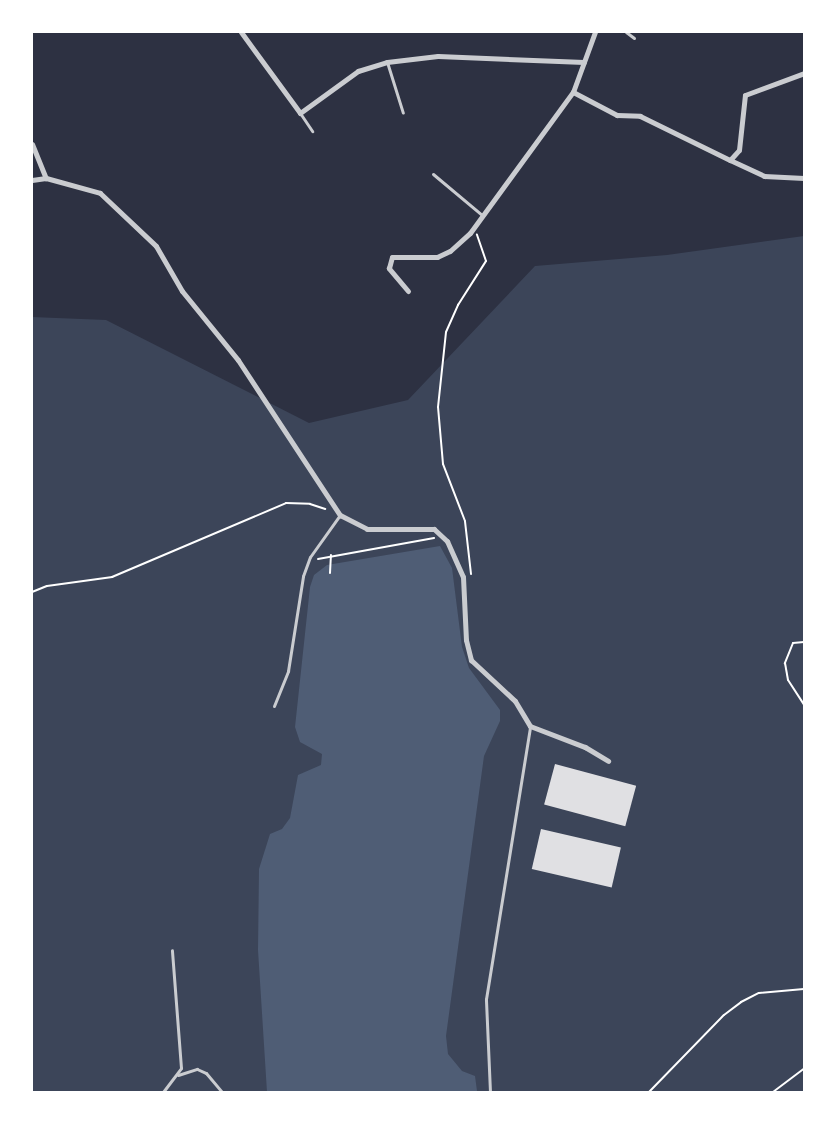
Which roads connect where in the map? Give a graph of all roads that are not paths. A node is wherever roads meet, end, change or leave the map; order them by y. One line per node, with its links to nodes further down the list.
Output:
1 (241, 32): 9 (street)
2 (595, 32): 6 (street)
3 (626, 32): 4 (lane)
4 (634, 38)
5 (387, 62): 6 (street); 9 (street); 10 (lane)
6 (584, 62): 8 (street)
7 (804, 72): 13 (street)
8 (573, 92): 13 (street); 18 (street)
9 (300, 113): 11 (lane)
10 (403, 113)
11 (312, 131)
12 (32, 144): 15 (street)
13 (730, 160): 16 (street)
14 (433, 174): 18 (lane)
15 (46, 178): 17 (street); 20 (street)
16 (804, 178)
17 (32, 180)
18 (484, 216): 19 (street)
19 (408, 291)
20 (340, 515): 21 (lane); 22 (street)
21 (274, 706)
22 (530, 726): 23 (street); 28 (lane)
23 (608, 761)
24 (172, 950): 25 (lane)
25 (177, 1075): 26 (lane); 27 (lane)
26 (163, 1092)
27 (222, 1092)
28 (490, 1092)

